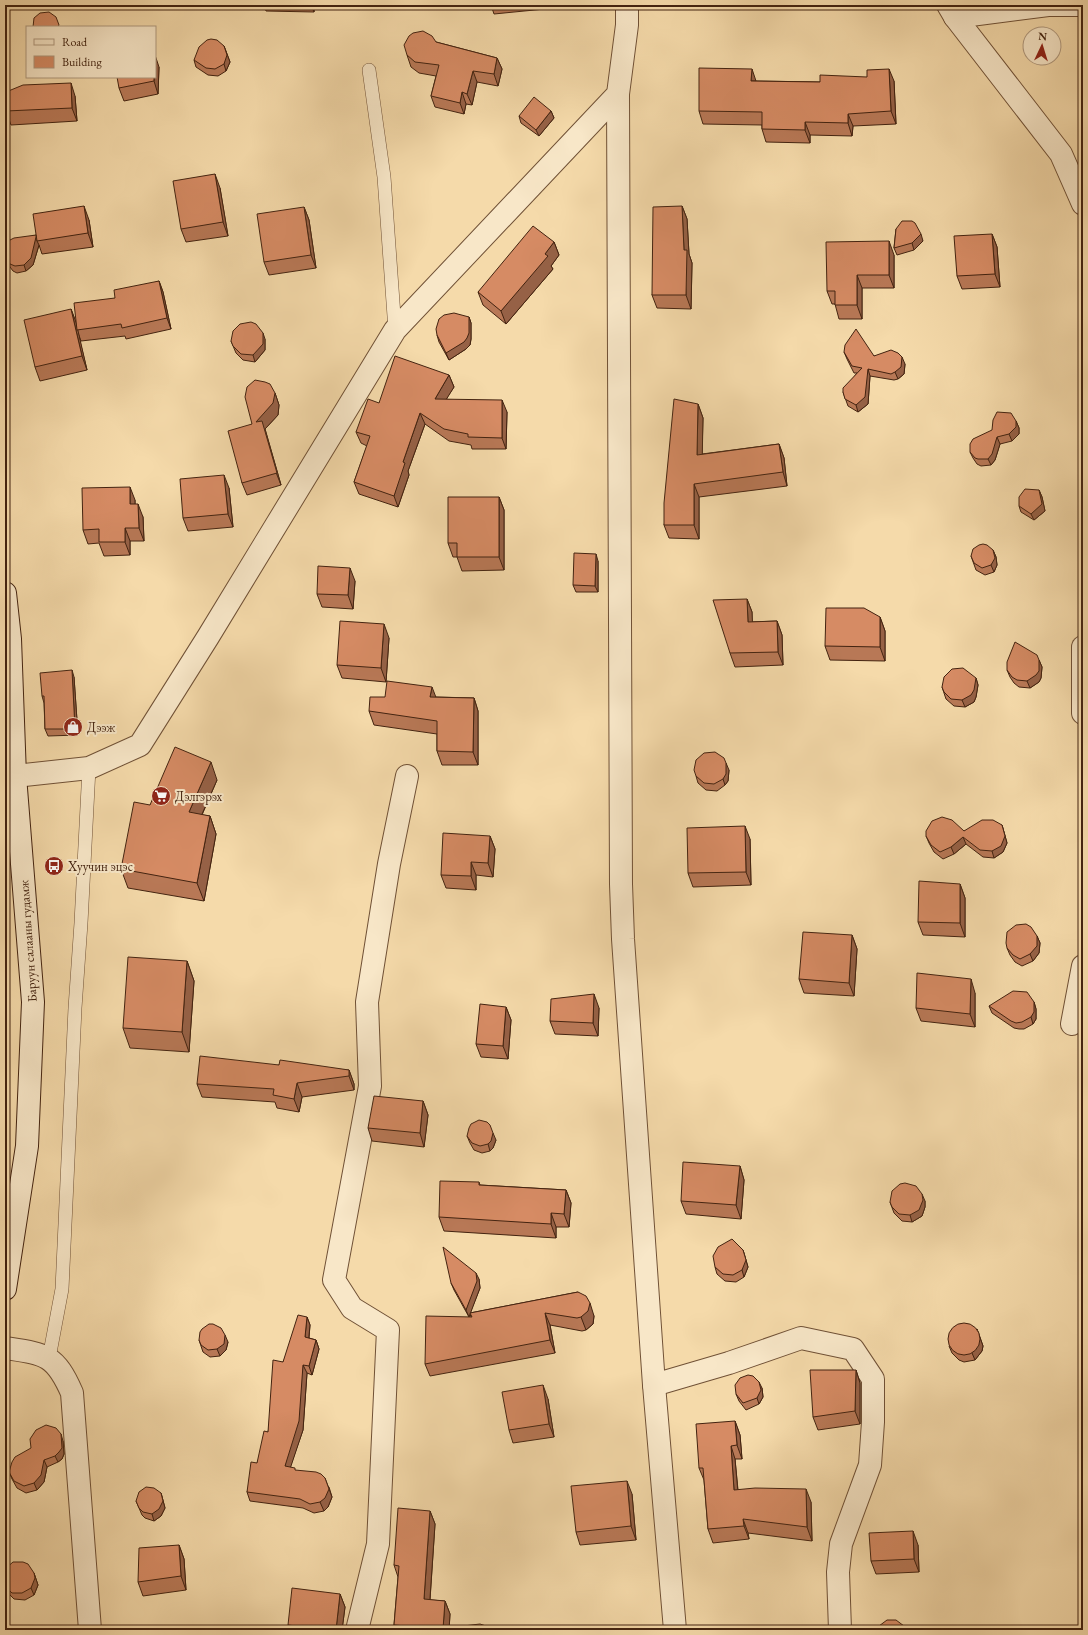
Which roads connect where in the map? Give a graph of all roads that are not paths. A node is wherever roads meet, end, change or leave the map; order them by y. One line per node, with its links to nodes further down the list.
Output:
1 (626, 5): 5 (street)
2 (1078, 5): 3 (street)
3 (952, 11): 6 (street)
4 (369, 70): 7 (lane)
5 (618, 94): 7 (street); 19 (street)
6 (1083, 204)
7 (395, 330): 11 (street)
8 (5, 593): 12 (street, Баруун салааны гудамж)
9 (1083, 647): 10 (street)
10 (1083, 713)
11 (89, 768): 12 (street); 18 (lane)
12 (15, 776): 16 (street, Баруун салааны гудамж)
13 (407, 776): 21 (street)
14 (1083, 966): 15 (street)
15 (1072, 1024)
16 (5, 1288)
17 (5, 1348): 18 (street)
18 (49, 1358): 20 (street)
19 (654, 1385): 22 (street); 23 (street)
20 (90, 1630)
21 (357, 1630)
22 (674, 1630)
23 (840, 1630)

